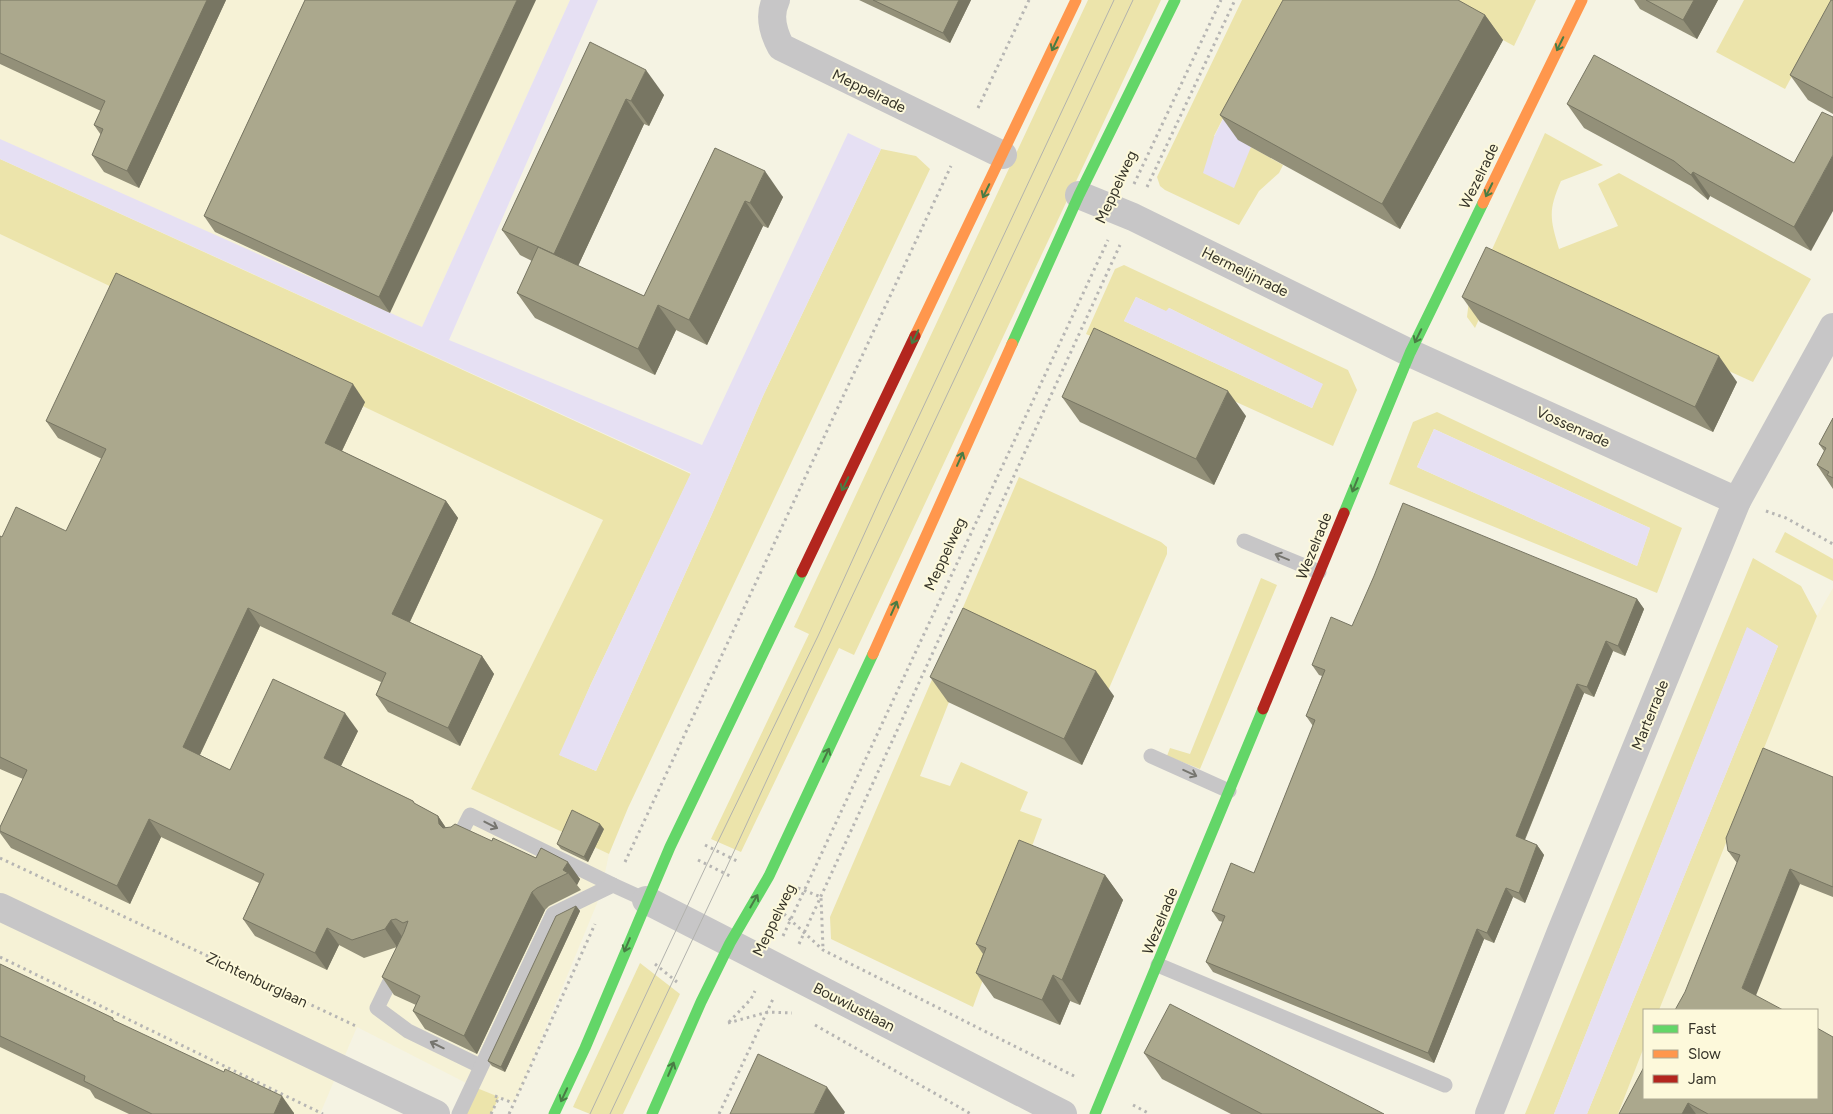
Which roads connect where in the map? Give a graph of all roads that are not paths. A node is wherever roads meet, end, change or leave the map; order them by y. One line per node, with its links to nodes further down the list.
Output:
1 (776, 0): 5 (street, Meppelrade)
2 (1076, 0): 5 (main road, one-way to 5)
3 (1175, 0): 6 (main road, Meppelweg)
4 (1582, 0): 8 (main road, Wezelrade, one-way to 8)
5 (1003, 156): 16 (main road, one-way to 16)
6 (1079, 195): 8 (street, Hermelijnrade); 18 (main road, Meppelweg, one-way to 6)
7 (1833, 327): 9 (street, Marterrade)
8 (1410, 353): 9 (street, Vossenrade); 11 (main road, Wezelrade, one-way to 11)
9 (1737, 501): 29 (street, Marterrade)
10 (1244, 541): 11 (lane, one-way to 10)
11 (1319, 572): 13 (main road, Wezelrade)
12 (1151, 756): 13 (lane, one-way to 13)
13 (1229, 791): 20 (main road, Wezelrade)
14 (459, 838): 15 (lane, one-way to 15)
15 (613, 885): 16 (lane); 21 (lane)
16 (646, 900): 18 (street, Bouwlustlaan); 25 (main road, one-way to 25)
17 (0, 907): 23 (street)
18 (730, 943): 26 (main road, Meppelweg, one-way to 18); 27 (street, Bouwlustlaan)
19 (403, 954): 21 (lane, one-way to 19)
20 (1158, 965): 22 (lane); 28 (main road, Wezelrade)
21 (480, 1066): 24 (lane)
22 (1445, 1085)
23 (436, 1114)
24 (459, 1114)
25 (554, 1114)
26 (652, 1114)
27 (1063, 1114)
28 (1096, 1114)
29 (1489, 1114)

